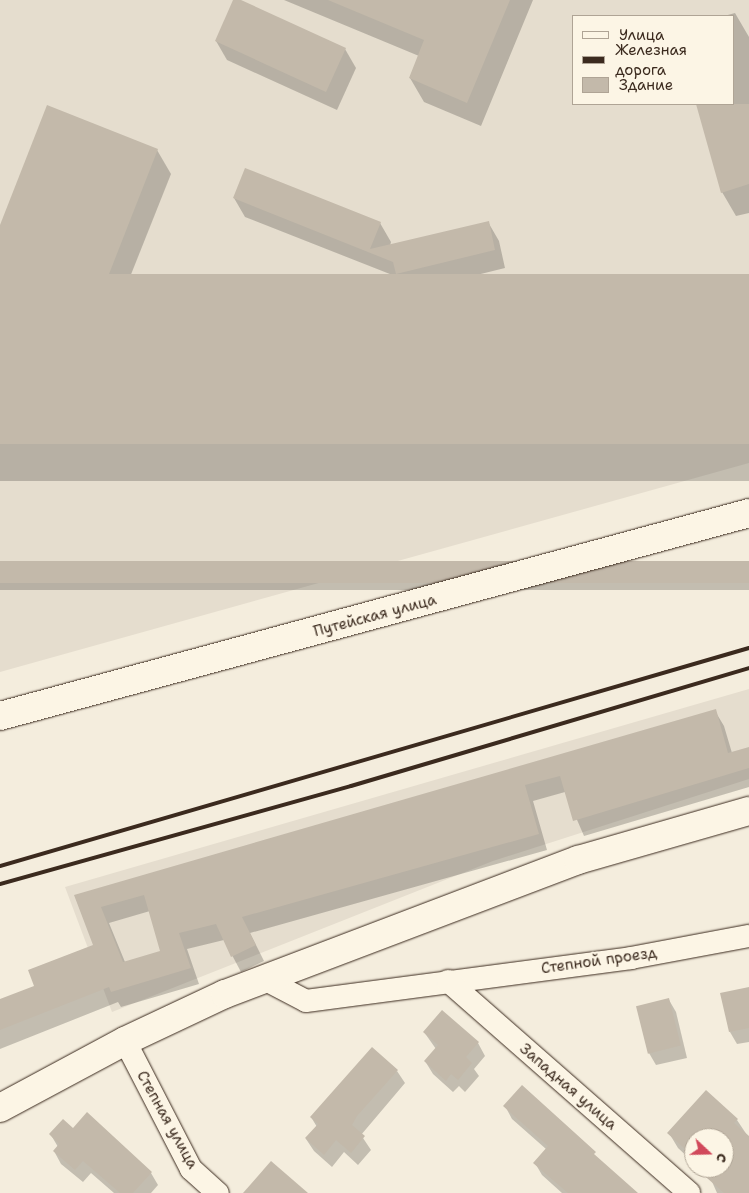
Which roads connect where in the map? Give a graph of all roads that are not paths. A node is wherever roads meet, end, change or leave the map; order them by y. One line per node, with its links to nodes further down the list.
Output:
1 (749, 513): 2 (main road, Путейская улица)
2 (0, 716)
3 (749, 811): 5 (main road)
4 (749, 936): 6 (street, Степной проезд)
5 (264, 979): 6 (street, Степной проезд); 7 (main road)
6 (448, 981): 10 (street, Западная улица)
7 (124, 1041): 8 (main road); 9 (street, Степная улица)
8 (0, 1108)
9 (218, 1193)
10 (689, 1193)

